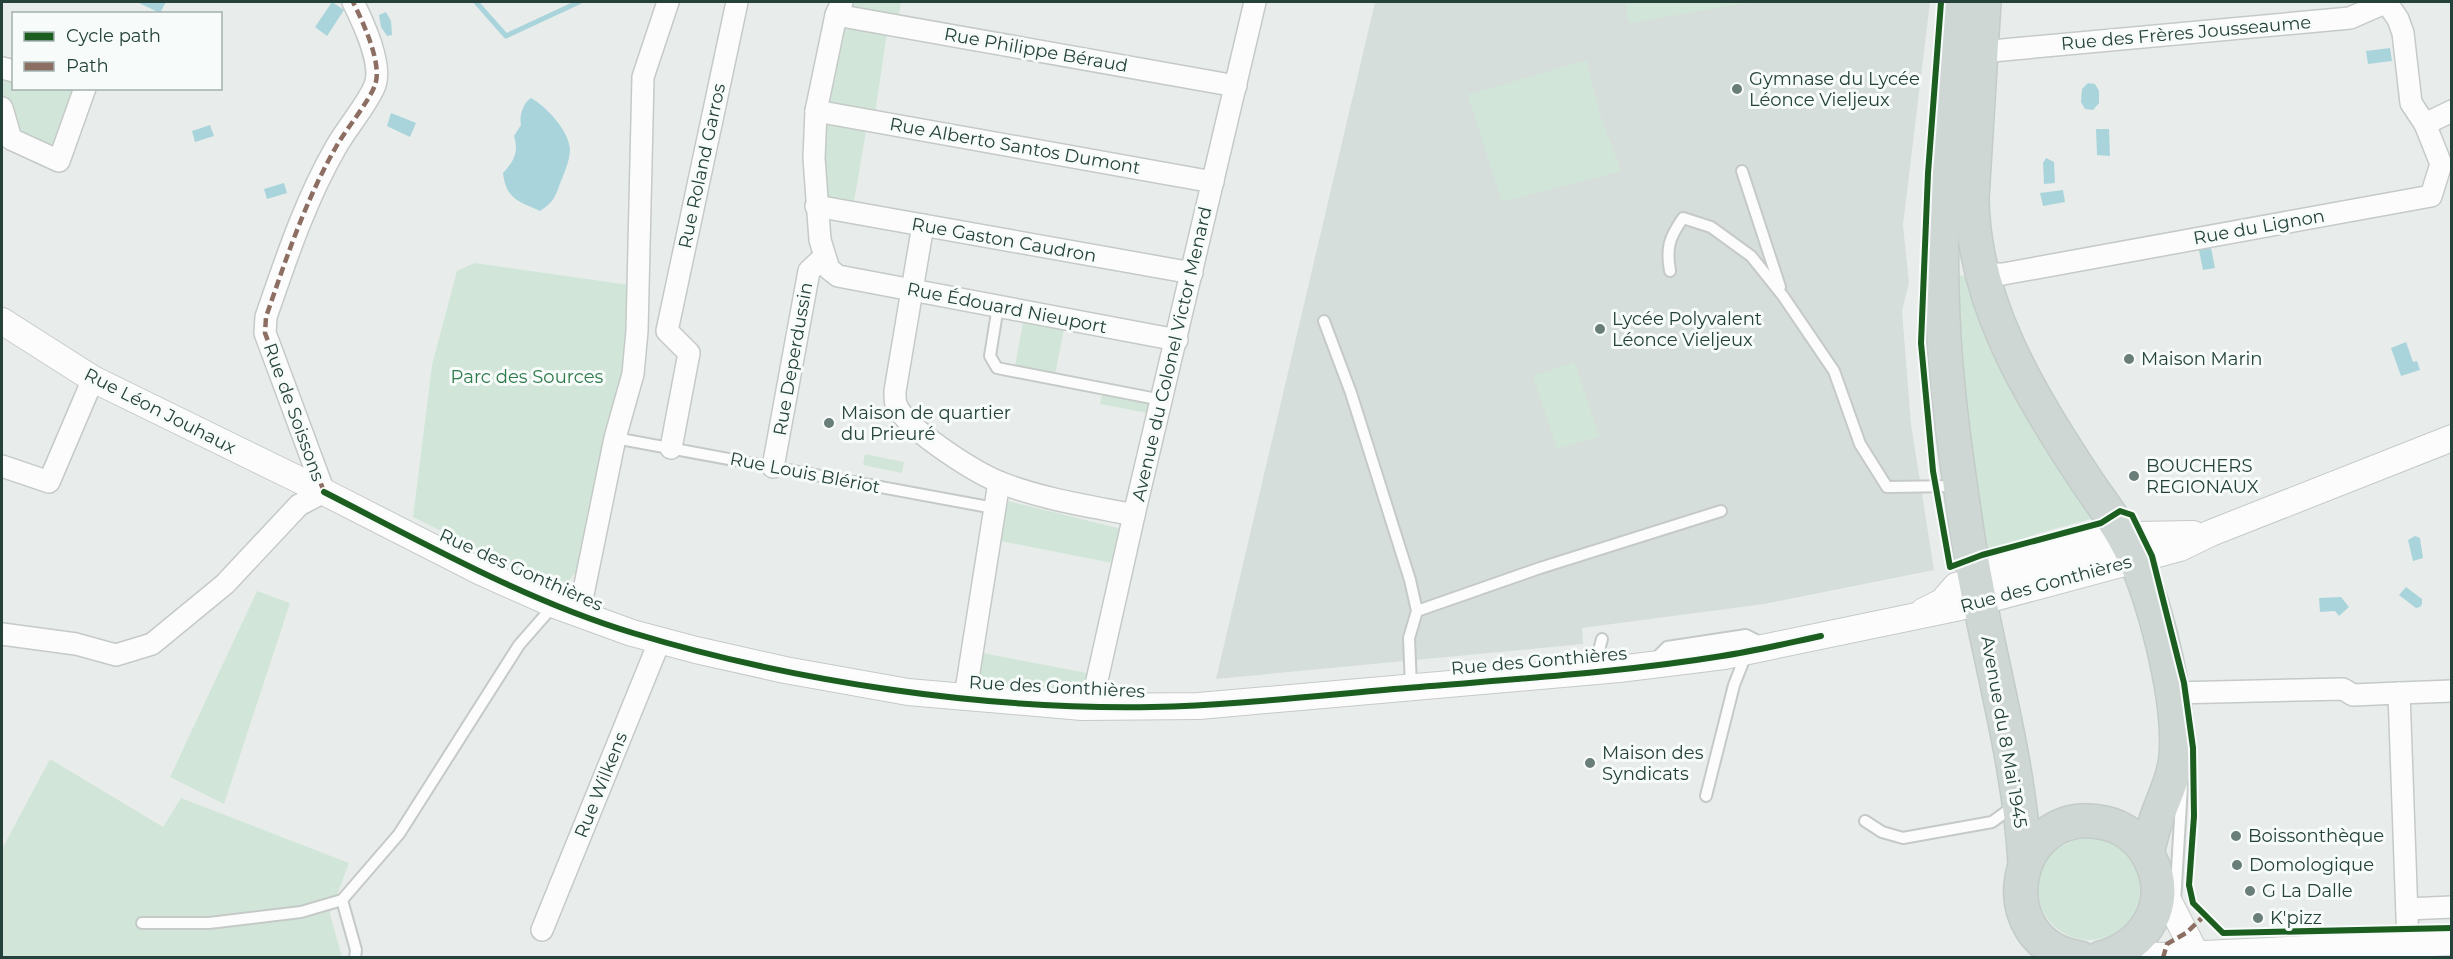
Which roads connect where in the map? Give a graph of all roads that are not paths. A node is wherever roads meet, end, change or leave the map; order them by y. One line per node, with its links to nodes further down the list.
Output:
1 (353, 2): 41 (street, Rue de Soissons)
2 (668, 2): 29 (street)
3 (737, 2): 30 (street, Rue Roland Garros)
4 (1256, 2): 10 (street, Avenue du Colonel Victor Menard)
5 (1955, 2): 40 (main road, Avenue du 8 Mai 1945)
6 (1984, 2): 9 (main road)
7 (2387, 2): 9 (street, Rue des Frères Jousseaume); 15 (street)
8 (839, 8): 10 (street, Rue Philippe Béraud); 13 (street)
9 (1981, 52): 23 (main road)
10 (1236, 86): 17 (street, Avenue du Colonel Victor Menard)
11 (84, 90): 12 (street)
12 (2, 108)
13 (816, 111): 17 (street, Rue Alberto Santos Dumont); 18 (street)
14 (2451, 111): 15 (street)
15 (2425, 124): 23 (street, Rue du Lignon)
16 (1742, 171): 25 (lane)
17 (1213, 182): 22 (street, Avenue du Colonel Victor Menard)
18 (816, 206): 19 (street, Rue Gaston Caudron); 20 (street)
19 (923, 225): 22 (street, Rue Gaston Caudron); 24 (street)
20 (824, 257): 24 (street, Rue Édouard Nieuport); 38 (street, Rue Deperdussin)
21 (1670, 271): 25 (lane)
22 (1192, 273): 31 (street, Avenue du Colonel Victor Menard)
23 (1983, 274): 45 (main road)
24 (913, 290): 26 (street, Rue Édouard Nieuport); 39 (street)
25 (1783, 296): 40 (lane)
26 (999, 306): 31 (street, Rue Édouard Nieuport); 33 (lane)
27 (2, 321): 32 (street, Rue Léon Jouhaux)
28 (1324, 321): 48 (lane)
29 (637, 331): 30 (street); 34 (street)
30 (667, 331): 36 (street)
31 (1176, 339): 33 (street, Avenue du Colonel Victor Menard)
32 (93, 379): 37 (street); 41 (street, Rue Léon Jouhaux)
33 (1162, 400): 44 (street, Avenue du Colonel Victor Menard)
34 (615, 438): 36 (lane, Rue Louis Blériot); 49 (street)
35 (2451, 438): 45 (street, Rue des Gonthières)
36 (671, 448): 38 (lane, Rue Louis Blériot)
37 (2, 466)
38 (773, 467): 42 (lane, Rue Louis Blériot)
39 (999, 482): 42 (street); 44 (street)
40 (1961, 486): 46 (main road, Avenue du 8 Mai 1945)
41 (324, 492): 47 (street, Rue des Gonthières); 50 (street)
42 (994, 508): 59 (street)
43 (1721, 511): 48 (lane)
44 (1134, 515): 60 (street, Avenue du Colonel Victor Menard)
45 (2130, 549): 46 (street, Rue des Gonthières); 46 (lane); 57 (main road)
46 (1978, 591): 53 (street, Rue des Gonthières); 63 (main road, Avenue du 8 Mai 1945)
47 (555, 605): 49 (street, Rue des Gonthières); 67 (lane)
48 (1417, 611): 55 (lane)
49 (579, 614): 52 (street, Rue des Gonthières)
50 (2, 634)
51 (1602, 639): 54 (lane)
52 (660, 640): 59 (street, Rue des Gonthières); 72 (street, Rue Wilkens)
53 (1758, 649): 54 (street, Rue des Gonthières); 62 (lane)
54 (1593, 672): 55 (street, Rue des Gonthières)
55 (1411, 687): 60 (street, Rue des Gonthières)
56 (2451, 690): 58 (street)
57 (2173, 693): 58 (street); 61 (main road)
58 (2398, 693): 69 (street)
59 (964, 697): 60 (street, Rue des Gonthières)
60 (1091, 706)
61 (2175, 766): 66 (main road); 70 (lane)
62 (1706, 796)
63 (2019, 802): 64 (lane); 65 (main road, Avenue du 8 Mai 1945)
64 (1865, 821)
65 (2025, 863): 66 (main road, Avenue du 8 Mai 1945); 75 (main road, Avenue du 8 Mai 1945)
66 (2152, 867): 70 (street); 77 (main road)
67 (342, 900): 71 (lane); 78 (lane)
68 (2451, 907): 69 (street)
69 (2407, 909): 74 (street)
70 (2174, 911): 76 (street)
71 (142, 923)
72 (542, 930)
73 (2451, 942): 74 (street)
74 (2408, 944): 76 (street)
75 (2041, 948): 79 (main road, Avenue du 8 Mai 1945)
76 (2196, 954): 77 (street)
77 (2108, 956)
78 (355, 957)
79 (2080, 957)

